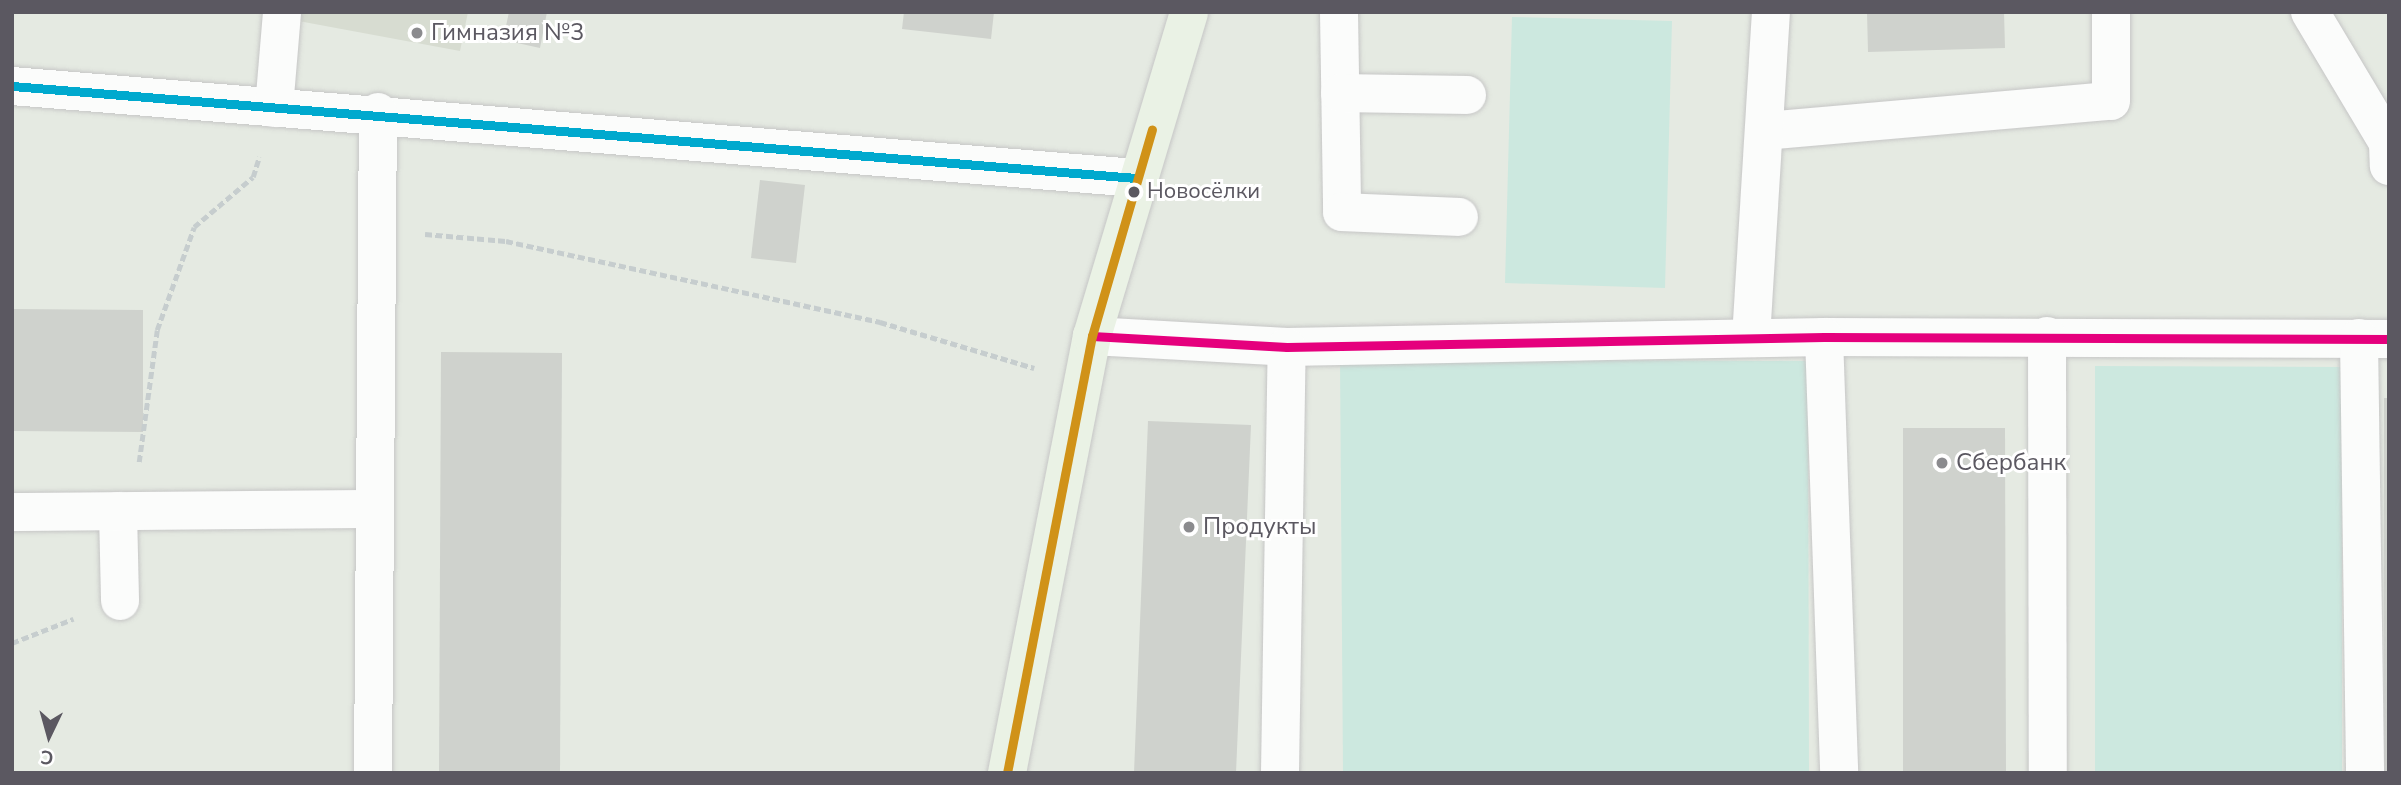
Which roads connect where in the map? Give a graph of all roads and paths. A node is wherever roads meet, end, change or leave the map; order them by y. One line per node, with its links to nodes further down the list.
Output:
1 (282, 12): 10 (street)
2 (1189, 12): 14 (main road)
3 (1339, 12): 8 (street)
4 (1771, 12): 12 (street)
5 (2111, 12): 12 (street)
6 (2310, 12): 13 (street)
7 (12, 86): 10 (street)
8 (1340, 93): 9 (street); 15 (street)
9 (1467, 95)
10 (274, 108): 11 (street); 25 (path)
11 (378, 113): 14 (street); 16 (street)
12 (1765, 131): 20 (street)
13 (2389, 166)
14 (1137, 178): 17 (main road)
15 (1459, 217)
16 (377, 230): 23 (path); 24 (street)
17 (1092, 336): 22 (street); 23 (main road)
18 (2047, 336): 19 (street); 21 (street); 33 (street)
19 (1824, 337): 20 (street); 32 (street)
20 (1751, 338): 22 (street)
21 (2374, 338): 34 (street)
22 (1287, 347): 31 (street)
23 (1082, 383): 30 (main road)
24 (374, 509): 25 (street); 29 (street)
25 (118, 511): 26 (street); 27 (street)
26 (12, 512)
27 (120, 601): 28 (path)
28 (12, 643)
29 (373, 773)
30 (1007, 773)
31 (1280, 773)
32 (1839, 773)
33 (2048, 773)
34 (2365, 773)

